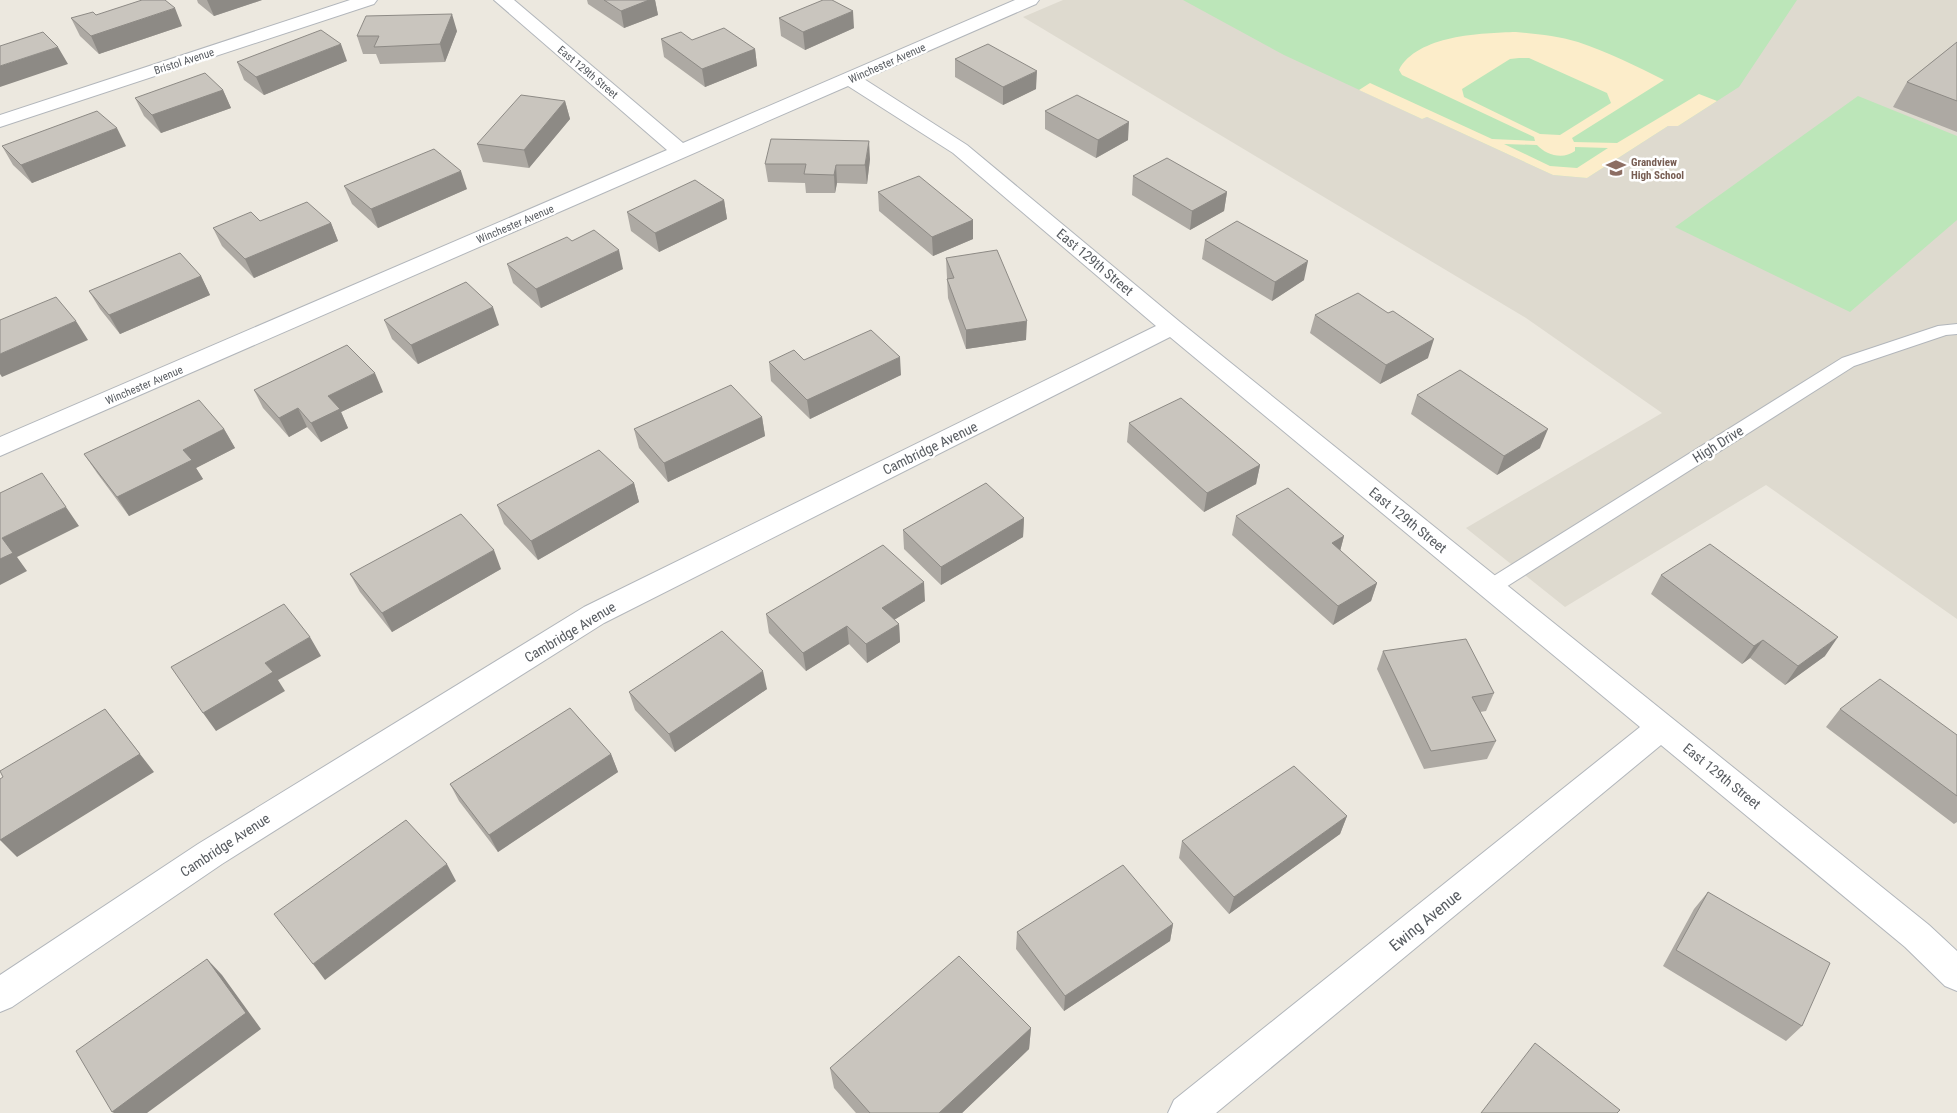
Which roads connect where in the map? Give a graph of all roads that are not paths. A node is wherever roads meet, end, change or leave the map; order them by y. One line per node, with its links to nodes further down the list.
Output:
1 (368, 0): 5 (street, Bristol Avenue)
2 (503, 0): 6 (street, East 129th Street)
3 (1030, 0): 4 (street, Winchester Avenue)
4 (850, 79): 6 (street, Winchester Avenue); 7 (street, East 129th Street)
5 (0, 121)
6 (678, 148): 9 (street, Winchester Avenue)
7 (1172, 327): 10 (street, East 129th Street); 13 (street, Cambridge Avenue)
8 (1957, 329): 10 (lane, High Drive)
9 (0, 447)
10 (1491, 587): 11 (street, East 129th Street)
11 (1662, 727): 12 (street, East 129th Street); 14 (street, Ewing Avenue)
12 (1957, 974)
13 (0, 995)
14 (1188, 1113)

